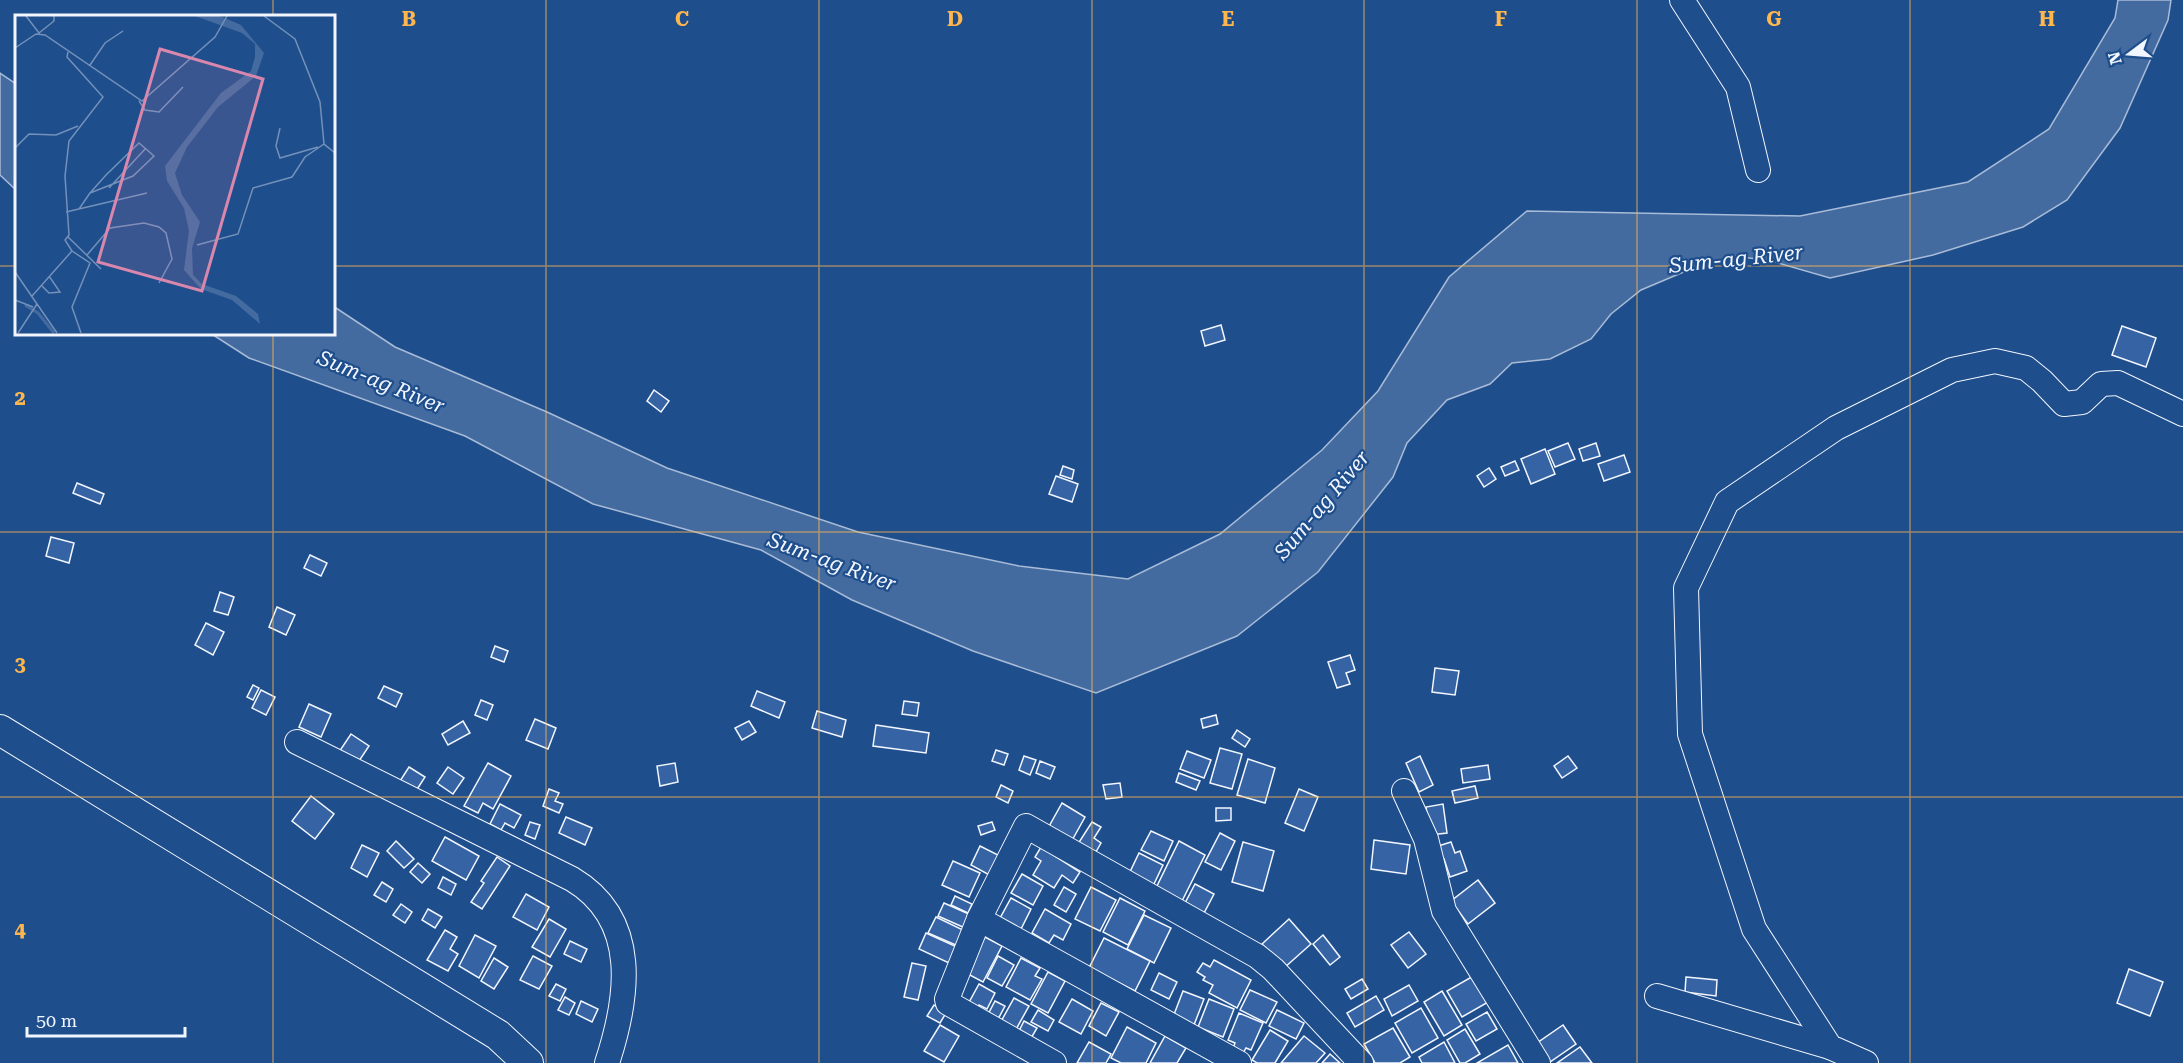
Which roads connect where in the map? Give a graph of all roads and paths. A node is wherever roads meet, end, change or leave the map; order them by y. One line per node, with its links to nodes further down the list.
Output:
1 (1682, 0): 2 (street)
2 (1758, 170)
3 (2183, 414): 9 (street)
4 (0, 730): 10 (main road)
5 (297, 742): 11 (street)
6 (1404, 791): 15 (street)
7 (978, 919): 12 (street); 13 (street); 14 (street)
8 (1657, 996): 9 (street)
9 (1830, 1047): 16 (street)
10 (528, 1063)
11 (606, 1063)
12 (1054, 1063)
13 (1239, 1063)
14 (1360, 1063)
15 (1538, 1063)
16 (1866, 1063)

